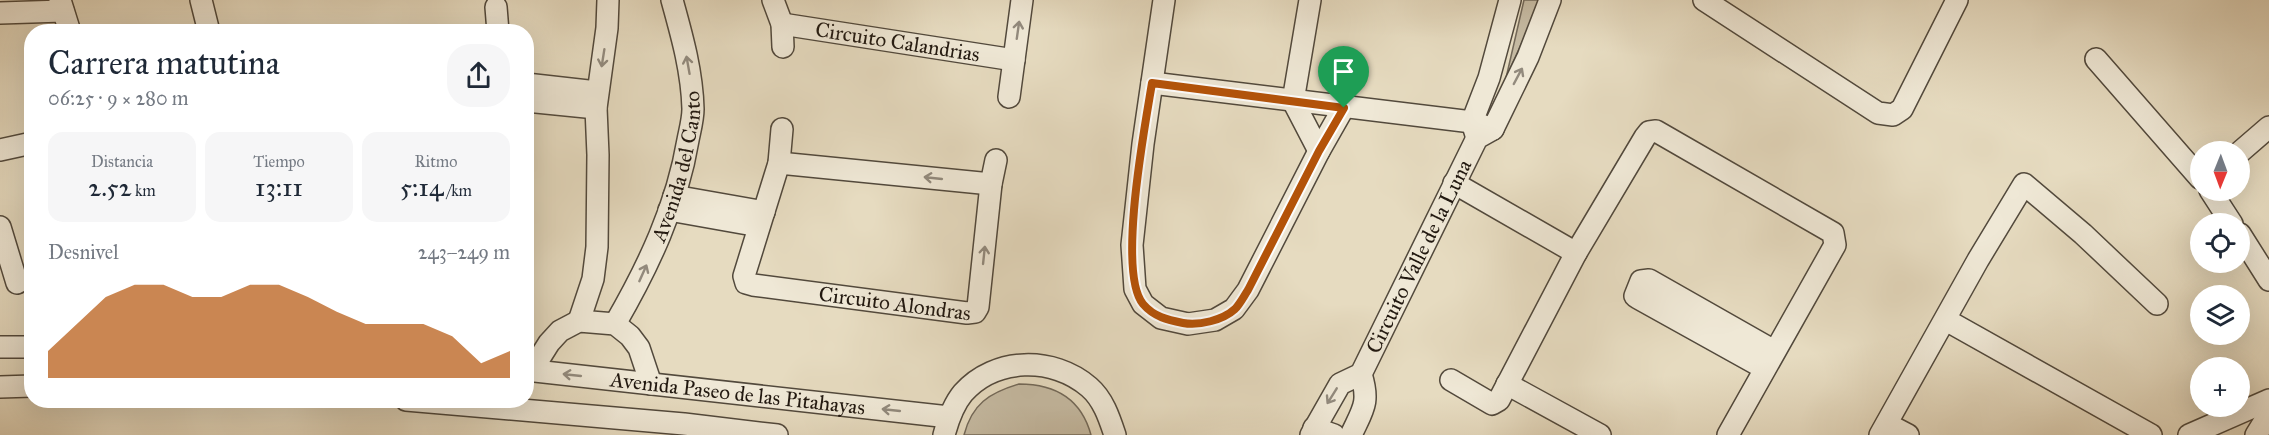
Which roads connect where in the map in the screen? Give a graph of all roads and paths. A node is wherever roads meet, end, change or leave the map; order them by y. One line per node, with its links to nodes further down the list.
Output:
1 (201, 0): 16 (street)
2 (608, 0): 25 (street, one-way to 25)
3 (672, 0): 41 (street, Avenida del Canto, one-way to 3)
4 (773, 0): 18 (street)
5 (1022, 0): 21 (street, one-way to 5)
6 (1164, 0): 22 (street)
7 (1310, 0): 27 (street)
8 (1510, 0): 31 (street, Circuito Valle de la Luna)
9 (1550, 0): 31 (street, Circuito Valle de la Luna, one-way to 9)
10 (1704, 0): 11 (street)
11 (1957, 0)
12 (61, 6): 14 (street); 15 (street)
13 (496, 7): 17 (street)
14 (0, 13)
15 (67, 24)
16 (207, 24)
17 (497, 24)
18 (782, 24): 19 (street); 21 (street, Circuito Calandrias)
19 (783, 47)
20 (2096, 59): 38 (street)
21 (1014, 60): 24 (street)
22 (1152, 83): 27 (street); 35 (street)
23 (534, 86): 25 (street)
24 (1009, 97)
25 (597, 100): 26 (street); 50 (street)
26 (534, 101)
27 (1293, 101): 28 (street); 35 (street)
28 (1344, 108): 31 (street); 35 (street)
29 (2269, 127): 32 (street)
30 (782, 129): 37 (street, Circuito Alondras)
31 (1480, 130): 39 (street, Circuito Valle de la Luna)
32 (2250, 143)
33 (24, 145): 34 (street)
34 (0, 150)
35 (1319, 151)
36 (996, 160): 40 (street, Circuito Alondras)
37 (779, 163): 40 (street, one-way to 37); 42 (street, Circuito Alondras)
38 (2190, 167)
39 (1454, 183): 45 (street); 57 (street, Circuito Valle de la Luna)
40 (991, 184): 42 (street, Circuito Alondras, one-way to 40)
41 (672, 203): 42 (street); 51 (street, Avenida del Canto, one-way to 41)
42 (761, 219)
43 (0, 227): 47 (street)
44 (2250, 250): 46 (street)
45 (1576, 253): 54 (street); 60 (street)
46 (2269, 280)
47 (17, 284)
48 (2157, 304): 49 (street)
49 (1946, 320): 67 (street); 75 (street)
50 (579, 321): 51 (street); 55 (street)
51 (615, 324): 59 (street)
52 (0, 347): 53 (street)
53 (24, 347)
54 (1769, 360): 54 (street); 73 (street)
55 (534, 363)
56 (534, 371): 59 (street, Avenida Paseo de las Pitahayas, one-way to 56)
57 (1361, 374): 68 (street, Circuito Valle de la Luna, one-way to 68); 71 (street, Circuito Valle de la Luna)
58 (1452, 380): 60 (street)
59 (651, 384): 66 (street, Avenida Paseo de las Pitahayas, one-way to 59)
60 (1507, 384): 72 (street)
61 (24, 386): 62 (street)
62 (0, 387)
63 (2269, 400): 76 (street)
64 (499, 408): 69 (street, Avenida Paseo de las Pitahayas)
65 (2269, 414): 77 (street)
66 (946, 426): 70 (street)
67 (1884, 429): 74 (street)
68 (1320, 433)
69 (777, 435)
70 (1115, 435)
71 (1351, 435)
72 (1600, 435)
73 (1728, 435)
74 (1908, 435)
75 (2151, 435)
76 (2189, 435)
77 (2256, 435)

